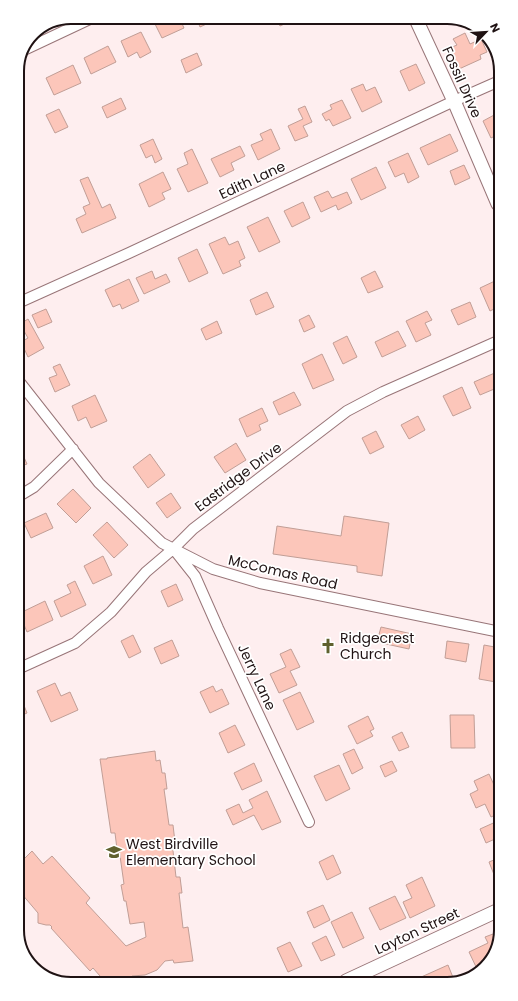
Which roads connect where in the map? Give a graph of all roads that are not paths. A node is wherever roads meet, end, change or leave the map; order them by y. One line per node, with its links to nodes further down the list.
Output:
1 (79, 24): 3 (street)
2 (418, 24): 5 (street, Fossil Drive)
3 (31, 47)
4 (494, 83): 5 (street, Edith Lane)
5 (454, 101): 6 (street, Fossil Drive); 7 (street, Edith Lane)
6 (494, 195)
7 (24, 299)
8 (494, 343): 12 (street, Eastridge Drive)
9 (24, 388): 10 (street, McComas Road)
10 (73, 449): 11 (street); 12 (street, McComas Road)
11 (24, 493)
12 (173, 549): 13 (street, McComas Road); 14 (street, Eastridge Drive); 15 (street, Jerry Lane)
13 (494, 631)
14 (24, 666)
15 (309, 822)
16 (494, 913): 17 (street, Layton Street)
17 (355, 977)

